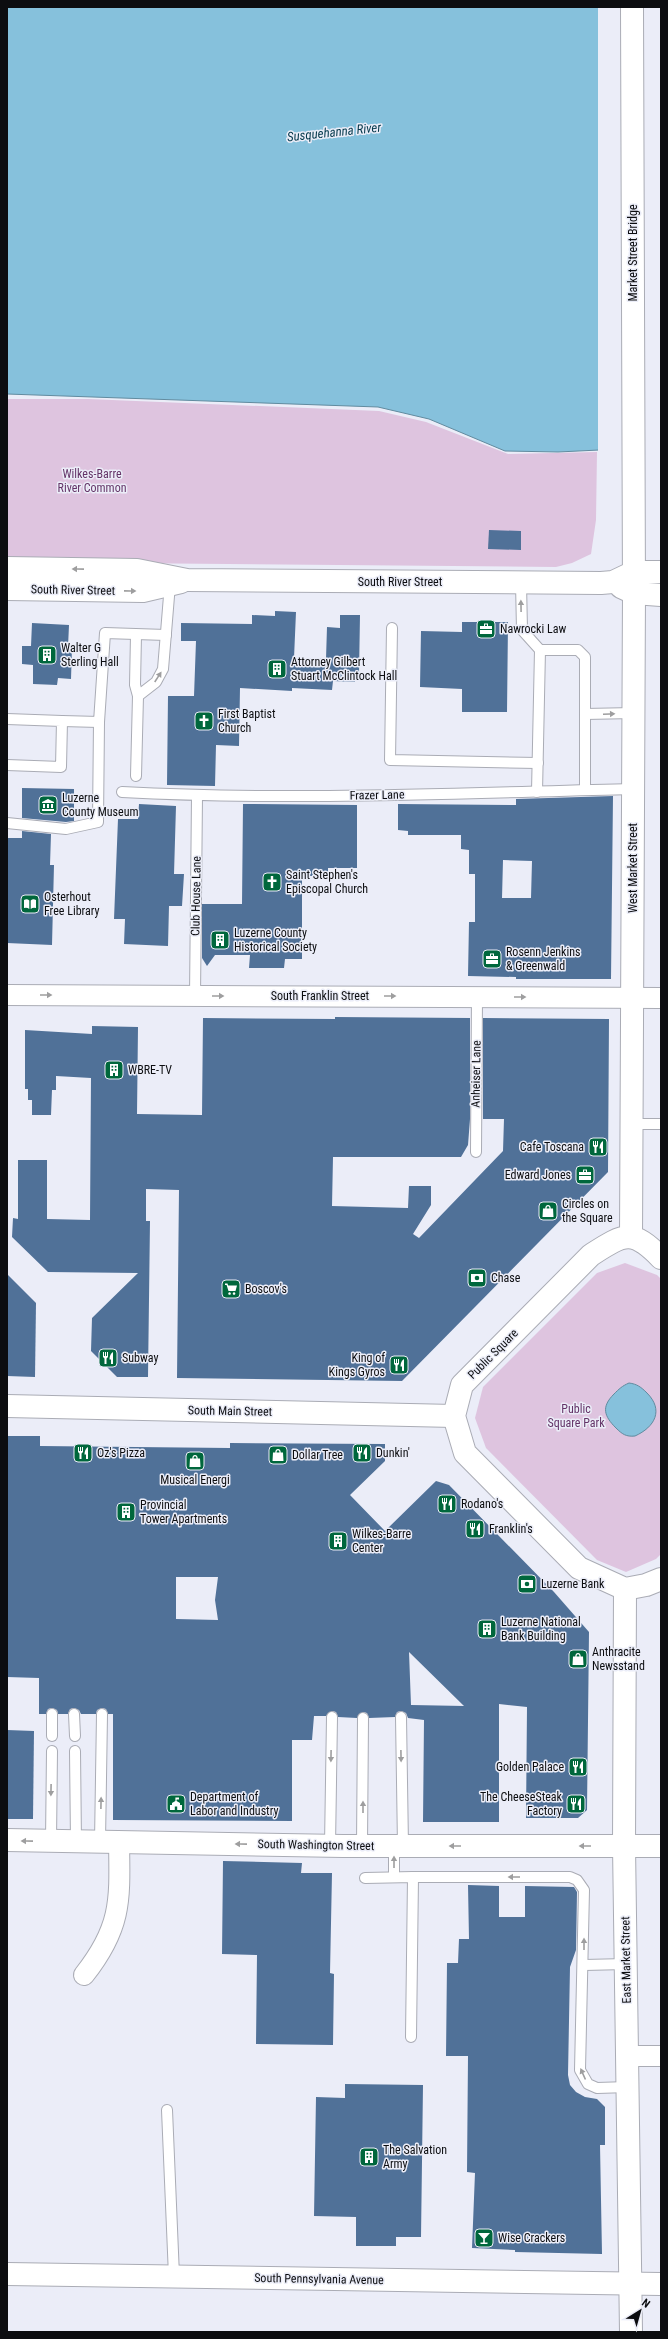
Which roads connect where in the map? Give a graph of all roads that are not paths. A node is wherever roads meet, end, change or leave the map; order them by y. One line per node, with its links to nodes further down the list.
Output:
1 (632, 7): 2 (main road, Market Street Bridge)
2 (635, 500): 7 (main road, West Market Street)
3 (7, 568): 5 (main road, South River Street, one-way to 3)
4 (661, 572): 7 (main road)
5 (178, 582): 6 (main road, South River Street); 8 (main road, South River Street, one-way to 5); 12 (lane)
6 (521, 583): 7 (main road, South River Street); 13 (lane, one-way to 6)
7 (634, 583): 9 (main road); 15 (main road, West Market Street)
8 (7, 589)
9 (661, 595)
10 (392, 628): 20 (lane)
11 (136, 635): 12 (lane); 14 (lane); 19 (lane)
12 (166, 635): 14 (lane, one-way to 12)
13 (540, 650): 16 (lane); 20 (lane)
14 (138, 696): 22 (lane)
15 (634, 713): 16 (lane, one-way to 15); 23 (main road, West Market Street)
16 (585, 714): 24 (lane)
17 (7, 719): 18 (lane)
18 (62, 721): 19 (lane); 21 (lane)
19 (99, 722): 28 (lane)
20 (538, 763): 26 (lane)
21 (7, 766)
22 (136, 776)
23 (633, 789): 24 (lane, Frazer Lane); 32 (main road, West Market Street)
24 (585, 790): 26 (lane, Frazer Lane)
25 (122, 792): 27 (lane, Frazer Lane)
26 (537, 792): 27 (lane, Frazer Lane)
27 (197, 796): 30 (lane, Club House Lane)
28 (7, 823)
29 (7, 995): 30 (street, South Franklin Street, one-way to 30)
30 (195, 996): 31 (street, South Franklin Street, one-way to 31)
31 (477, 996): 32 (street, South Franklin Street, one-way to 32); 36 (lane, Anheiser Lane)
32 (632, 997): 33 (street, South Franklin Street); 34 (main road, West Market Street)
33 (661, 998)
34 (631, 1124): 35 (lane); 37 (main road, West Market Street)
35 (661, 1124)
36 (476, 1152)
37 (630, 1237): 38 (main road); 40 (main road, Public Square)
38 (661, 1258)
39 (7, 1406): 40 (main road, South Main Street)
40 (454, 1416): 42 (main road)
41 (661, 1579): 42 (main road)
42 (625, 1589): 60 (main road, East Market Street)
43 (52, 1714): 49 (lane)
44 (74, 1714): 50 (lane)
45 (102, 1714): 56 (lane, one-way to 45)
46 (332, 1717): 57 (lane, one-way to 57)
47 (401, 1717): 59 (lane, one-way to 59)
48 (363, 1718): 58 (lane, one-way to 48)
49 (52, 1736)
50 (75, 1736)
51 (52, 1751): 54 (lane, one-way to 54)
52 (75, 1751): 55 (lane)
53 (7, 1840): 54 (main road, South Washington Street, one-way to 53)
54 (51, 1841): 55 (main road, South Washington Street)
55 (76, 1842): 56 (main road, South Washington Street)
56 (110, 1842): 57 (main road, South Washington Street, one-way to 56); 67 (street)
57 (330, 1846): 58 (main road, South Washington Street)
58 (362, 1846): 59 (main road, South Washington Street)
59 (399, 1846): 60 (main road, South Washington Street, one-way to 59); 62 (lane, one-way to 59)
60 (624, 1846): 61 (main road, South Washington Street); 65 (main road, East Market Street)
61 (661, 1846)
62 (394, 1877): 63 (lane); 64 (lane)
63 (413, 1877): 66 (lane, one-way to 63); 68 (lane)
64 (365, 1878)
65 (626, 1964): 66 (lane); 69 (main road, East Market Street)
66 (584, 1965): 71 (lane, one-way to 66)
67 (84, 1975)
68 (411, 2037)
69 (628, 2056): 70 (street); 71 (main road, East Market Street)
70 (661, 2056)
71 (628, 2087): 75 (main road, East Market Street)
72 (167, 2110): 74 (lane)
73 (7, 2274): 74 (main road, South Pennsylvania Avenue)
74 (174, 2276): 75 (main road, South Pennsylvania Avenue)
75 (631, 2284): 76 (main road, South Pennsylvania Avenue); 77 (main road, East Market Street)
76 (661, 2284)
77 (630, 2332)

